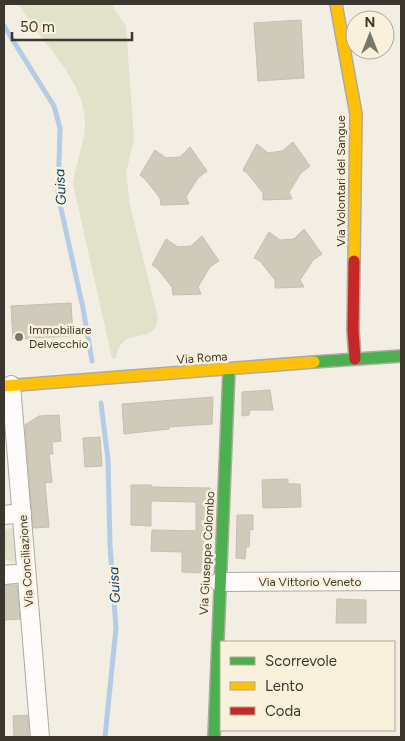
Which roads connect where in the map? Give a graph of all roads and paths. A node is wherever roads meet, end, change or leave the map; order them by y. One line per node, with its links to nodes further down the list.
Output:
1 (336, 4): 3 (street, Via Volontari del Sangue)
2 (401, 356): 3 (street, Via Roma)
3 (355, 359): 4 (street, Via Roma)
4 (229, 370): 5 (street, Via Roma); 11 (street, Via Giuseppe Colombo)
5 (7, 385): 6 (street, Via Conciliazione)
6 (22, 513): 7 (street); 8 (street, Via Conciliazione)
7 (4, 515)
8 (26, 573): 9 (street); 12 (street, Via Conciliazione)
9 (4, 575)
10 (401, 581): 11 (street, Via Vittorio Veneto)
11 (219, 582): 13 (street, Via Giuseppe Colombo)
12 (40, 737)
13 (214, 737)

